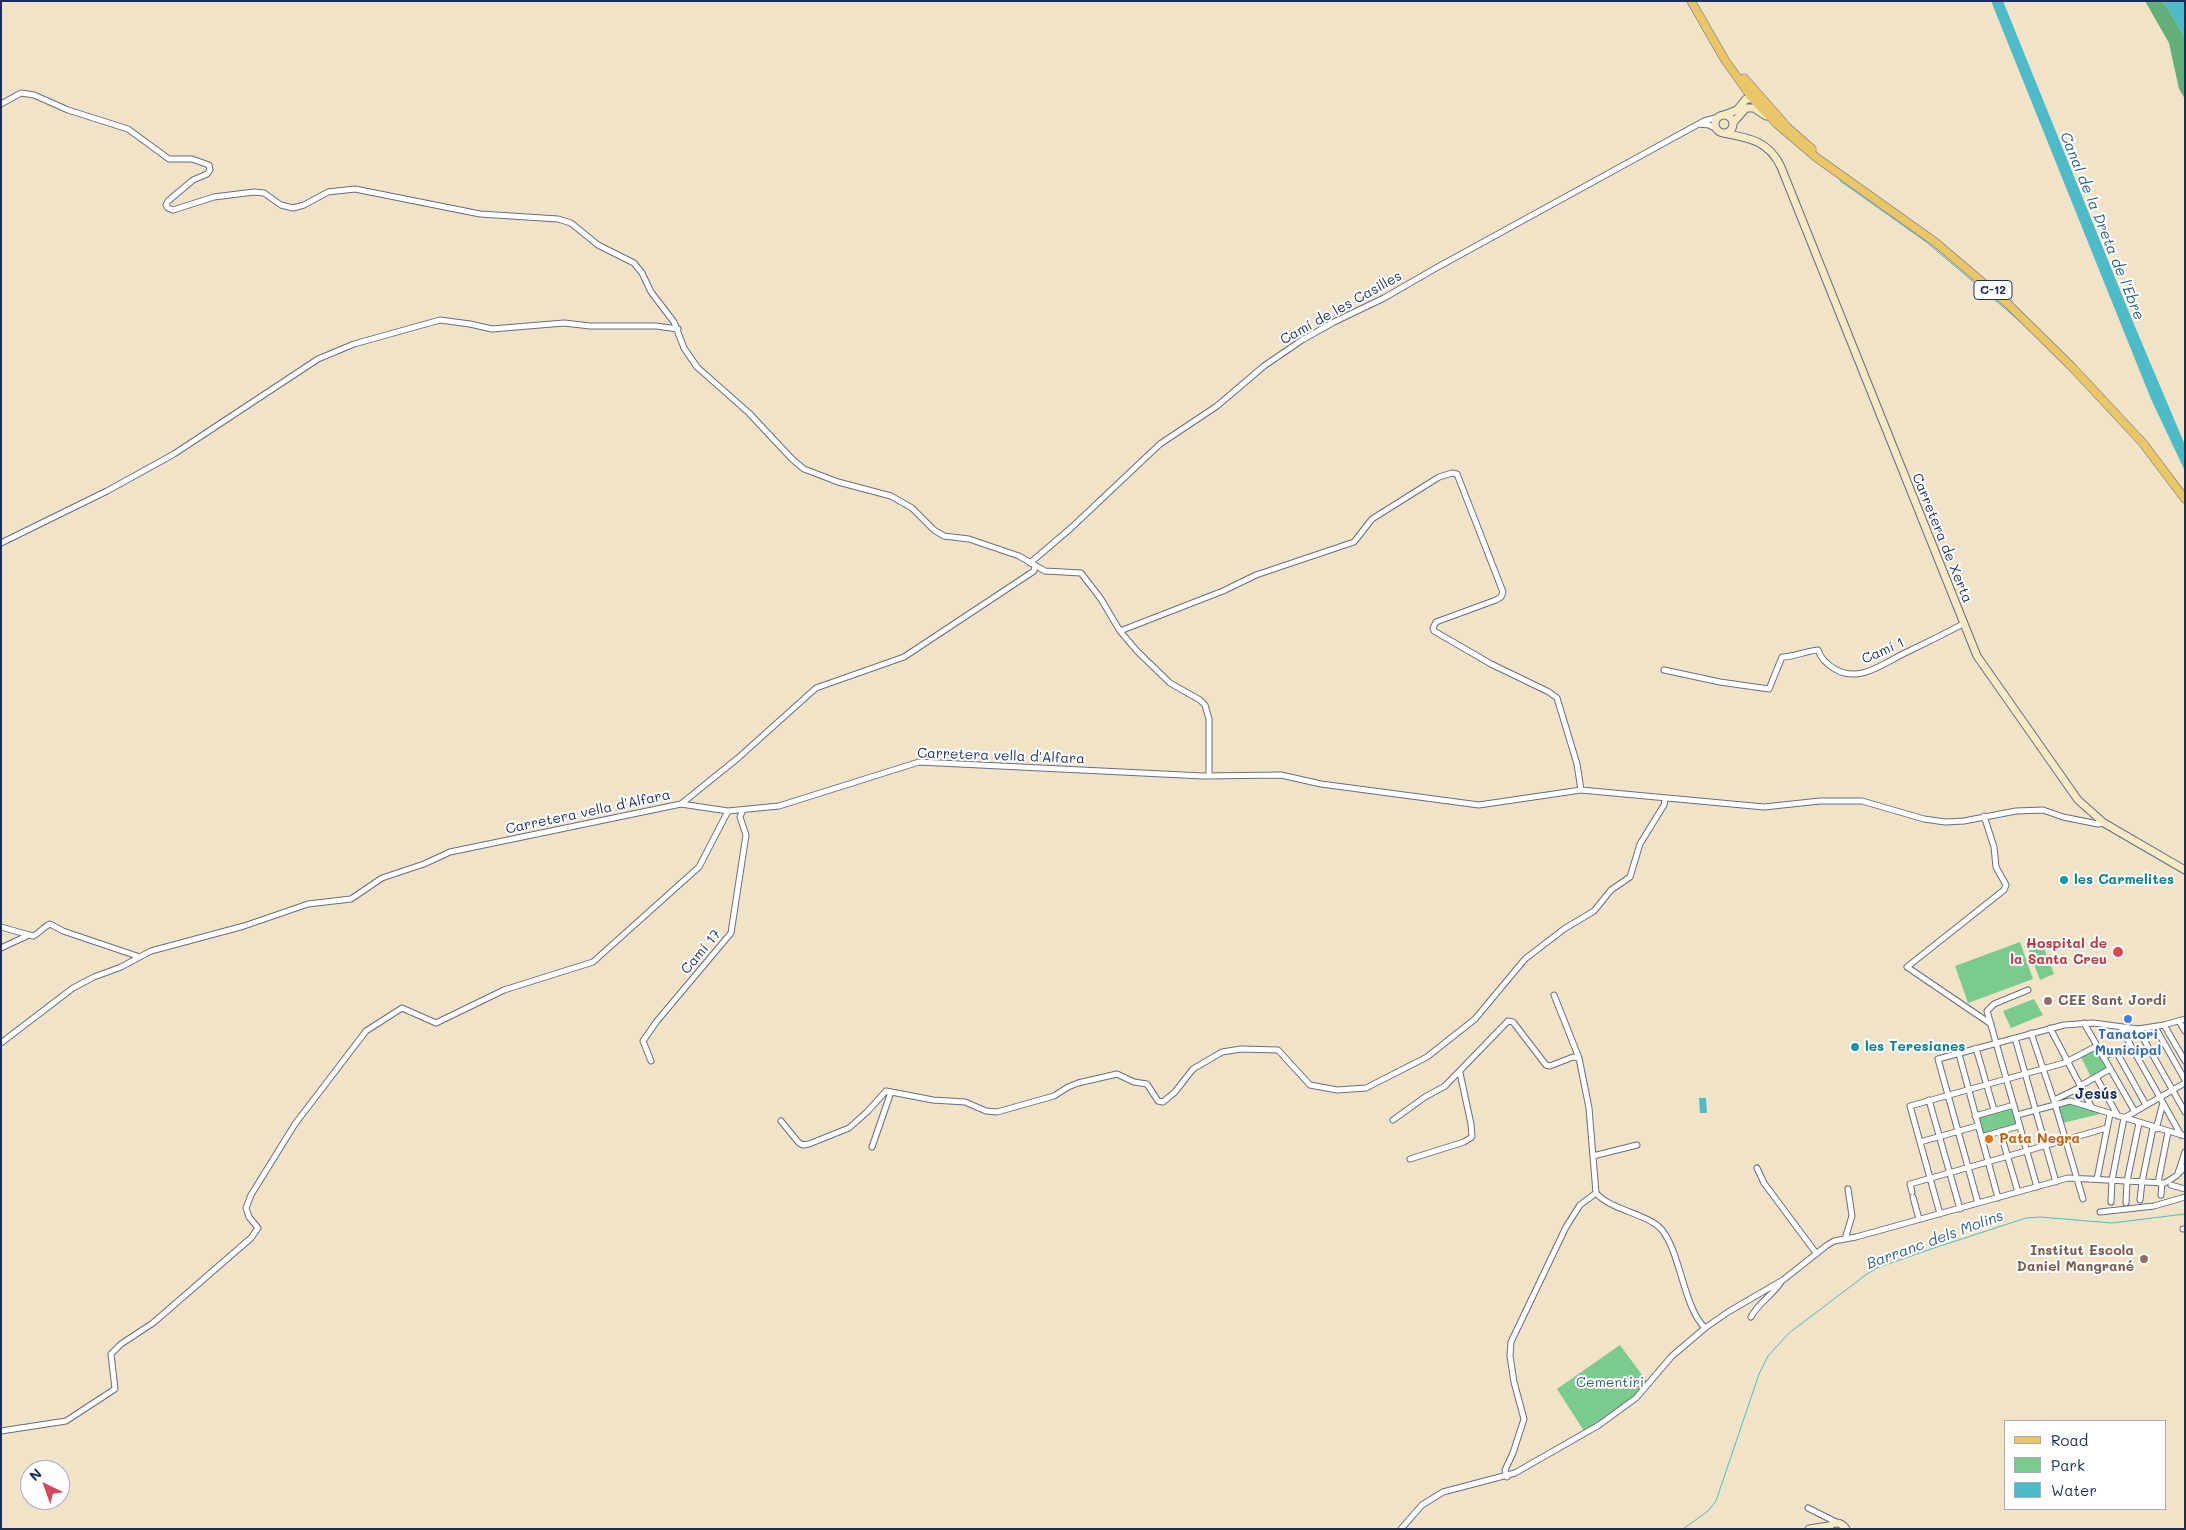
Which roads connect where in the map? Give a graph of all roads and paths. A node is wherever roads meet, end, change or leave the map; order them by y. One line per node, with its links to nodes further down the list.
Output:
1 (1691, 1): 2 (main road, C-12)
2 (1703, 22): 3 (main road, C-12); 4 (main road, C-12)
3 (1732, 63): 4 (main road); 9 (main road, C-12)
4 (1748, 102): 6 (main road); 8 (main road); 9 (main road); 12 (main road, C-12); 12 (main road)
5 (1, 104): 14 (street)
6 (1721, 116): 7 (street, Camí de les Casilles); 8 (main road); 10 (main road)
7 (1699, 124): 10 (street); 17 (street, Camí de les Casilles)
8 (1733, 124): 10 (main road); 11 (main road)
9 (1790, 130): 13 (main road, C-12)
10 (1720, 131): 11 (main road)
11 (1745, 138): 18 (main road, Carretera de Xerta)
12 (1799, 144): 13 (main road, C-12)
13 (1848, 179): 15 (main road, C-12)
14 (678, 329): 16 (street); 17 (street)
15 (2185, 499)
16 (1, 543)
17 (1032, 565): 19 (street); 24 (street, Camí de les Casilles)
18 (1962, 624): 20 (street, Camí 1); 28 (main road, Carretera de Xerta)
19 (1120, 631): 21 (street); 22 (street)
20 (1664, 670)
21 (1209, 776): 22 (street, Carretera vella d'Alfara); 26 (street, Carretera vella d'Alfara)
22 (1581, 790): 23 (street, Carretera vella d'Alfara)
23 (1665, 799): 27 (street, Carretera vella d'Alfara); 68 (street)
24 (681, 804): 25 (street, Carretera vella d'Alfara); 33 (street, Carretera vella d'Alfara)
25 (728, 812): 26 (street, Carretera vella d'Alfara); 146 (street)
26 (742, 812): 54 (street, Camí 17)
27 (1984, 816): 28 (street, Carretera vella d'Alfara); 38 (street)
28 (2104, 823): 29 (main road, Carretera de Xerta)
29 (2185, 870)
30 (1, 927): 31 (street)
31 (30, 935): 32 (street); 33 (street)
32 (1, 948)
33 (137, 956): 47 (street, Carretera vella d'Alfara)
34 (2028, 990): 38 (street)
35 (1554, 995): 53 (street)
36 (2182, 1020): 39 (street); 44 (street)
37 (2084, 1023): 41 (street); 42 (street); 49 (street)
38 (1991, 1024): 48 (street)
39 (2164, 1026): 40 (street); 55 (street)
40 (2154, 1027): 43 (street); 63 (street)
41 (2050, 1028): 45 (street); 56 (street)
42 (2123, 1028): 43 (street); 70 (street)
43 (2138, 1029): 67 (street)
44 (2185, 1031)
45 (2030, 1033): 46 (street); 57 (street)
46 (2015, 1038): 48 (street); 60 (street)
47 (1, 1043)
48 (1997, 1043): 50 (street); 62 (street)
49 (2096, 1046): 52 (street); 56 (street)
50 (1976, 1048): 51 (street); 64 (street)
51 (1958, 1054): 66 (street); 69 (street)
52 (2103, 1057): 58 (street); 75 (street)
53 (1579, 1058): 59 (street); 106 (street)
54 (651, 1061)
55 (2185, 1061)
56 (2067, 1062): 57 (street); 65 (street)
57 (2043, 1069): 60 (street); 72 (street)
58 (2110, 1069): 61 (street); 79 (street)
59 (1460, 1073): 86 (street); 108 (street)
60 (2025, 1074): 62 (street); 77 (street)
61 (2096, 1077): 65 (street); 84 (street)
62 (2007, 1079): 64 (street); 74 (street)
63 (2185, 1082): 67 (street)
64 (1987, 1085): 66 (street); 78 (street)
65 (2080, 1086): 72 (street); 76 (street)
66 (1968, 1090): 69 (street); 83 (street)
67 (2172, 1090): 70 (street); 80 (street)
68 (891, 1092): 87 (street); 103 (street)
69 (1948, 1095): 71 (street); 93 (street)
70 (2159, 1098): 73 (street); 75 (street)
71 (1929, 1100): 96 (street); 100 (street)
72 (2054, 1102): 76 (street); 77 (street); 99 (street)
73 (2163, 1103): 92 (street); 97 (street)
74 (2014, 1105): 78 (street); 82 (street)
75 (2146, 1105): 79 (street)
76 (2092, 1108): 81 (street)
77 (2036, 1109): 82 (street); 102 (street)
78 (1994, 1110): 83 (street)
79 (2135, 1112): 85 (street)
80 (2185, 1112)
81 (2110, 1114): 84 (street); 91 (street)
82 (2017, 1115): 90 (street)
83 (1975, 1116): 89 (street)
84 (2118, 1116): 85 (street)
85 (2124, 1118): 88 (street); 118 (street)
86 (1393, 1120)
87 (781, 1121)
88 (2139, 1123): 92 (street); 119 (street)
89 (1977, 1126): 93 (street); 98 (street)
90 (2020, 1126): 94 (street); 104 (street)
91 (2107, 1128): 99 (street); 117 (street)
92 (2154, 1128): 95 (street); 121 (street)
93 (1957, 1131): 96 (street); 112 (street)
94 (2000, 1131): 98 (street); 107 (street)
95 (2168, 1132): 97 (street); 122 (street)
96 (1939, 1136): 100 (street); 113 (street)
97 (2183, 1136)
98 (1981, 1137): 109 (street)
99 (2066, 1140): 102 (street); 116 (street)
100 (1920, 1142): 115 (street)
101 (1637, 1145): 106 (street)
102 (2046, 1145): 104 (street); 120 (street)
103 (872, 1147)
104 (2027, 1151): 107 (street); 124 (street)
105 (2185, 1152): 114 (street)
106 (1592, 1156): 128 (street)
107 (2007, 1156): 109 (street); 127 (street)
108 (1410, 1159)
109 (1988, 1162): 112 (street); 131 (street)
110 (2185, 1167): 114 (street)
111 (1757, 1168): 142 (street)
112 (1968, 1168): 113 (street); 136 (street)
113 (1950, 1172): 115 (street); 137 (street)
114 (2178, 1174): 122 (street)
115 (1930, 1178): 139 (street); 140 (street)
116 (2076, 1178): 117 (street); 120 (street); 132 (street)
117 (2097, 1179): 118 (street)
118 (2112, 1180): 119 (street); 134 (street)
119 (2127, 1181): 121 (street); 135 (street)
120 (2056, 1182): 124 (street)
121 (2142, 1182): 122 (street); 133 (street)
122 (2160, 1183): 129 (street)
123 (2171, 1185): 126 (street)
124 (2037, 1187): 127 (street)
125 (1848, 1189): 141 (street)
126 (2185, 1189)
127 (2018, 1192): 131 (street)
128 (1596, 1193): 145 (street); 147 (street)
129 (2161, 1195)
130 (2185, 1197): 138 (street)
131 (1998, 1198): 136 (street)
132 (2083, 1200)
133 (2140, 1200)
134 (2111, 1202)
135 (2126, 1202)
136 (1978, 1204): 137 (street)
137 (1960, 1209): 139 (street)
138 (2100, 1212)
139 (1940, 1214): 140 (street)
140 (1919, 1220): 141 (street)
141 (1845, 1239): 142 (street)
142 (1816, 1253): 143 (street)
143 (1783, 1280): 144 (street); 145 (street)
144 (1751, 1317)
145 (1705, 1328): 147 (street)
146 (1, 1431)
147 (1506, 1476): 150 (street)
148 (1808, 1508): 149 (street)
149 (1831, 1525): 151 (main road); 152 (main road)
150 (1401, 1529)
151 (1810, 1529)
152 (1846, 1529): 153 (main road)
153 (1854, 1529)

